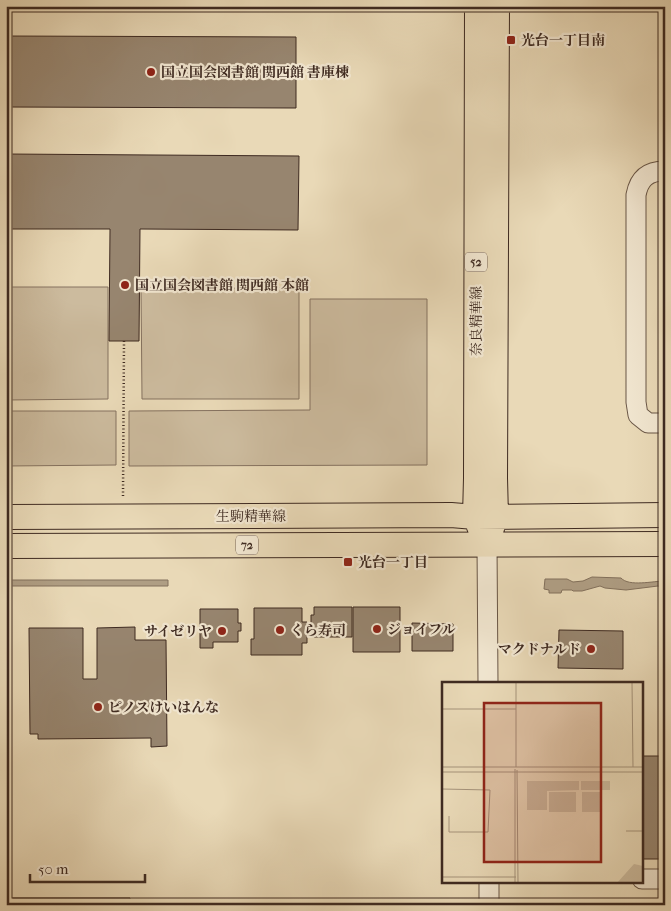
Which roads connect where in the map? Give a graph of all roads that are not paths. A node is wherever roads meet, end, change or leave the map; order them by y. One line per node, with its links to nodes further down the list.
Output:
1 (477, 6): 7 (main road, 奈良精華線 / 52)
2 (497, 6): 7 (main road, 奈良精華線 / 52)
3 (665, 171): 4 (street)
4 (665, 423)
5 (665, 515): 7 (main road)
6 (6, 517): 7 (main road, 生駒精華線 / 72)
7 (485, 517): 8 (main road, 奈良精華線 / 52)
8 (487, 544): 9 (main road); 10 (main road, 生駒精華線 / 72); 11 (street)
9 (665, 544)
10 (6, 546)
11 (488, 682)
12 (644, 879): 13 (street)
13 (665, 879)
14 (489, 884): 15 (street)
15 (489, 905)

